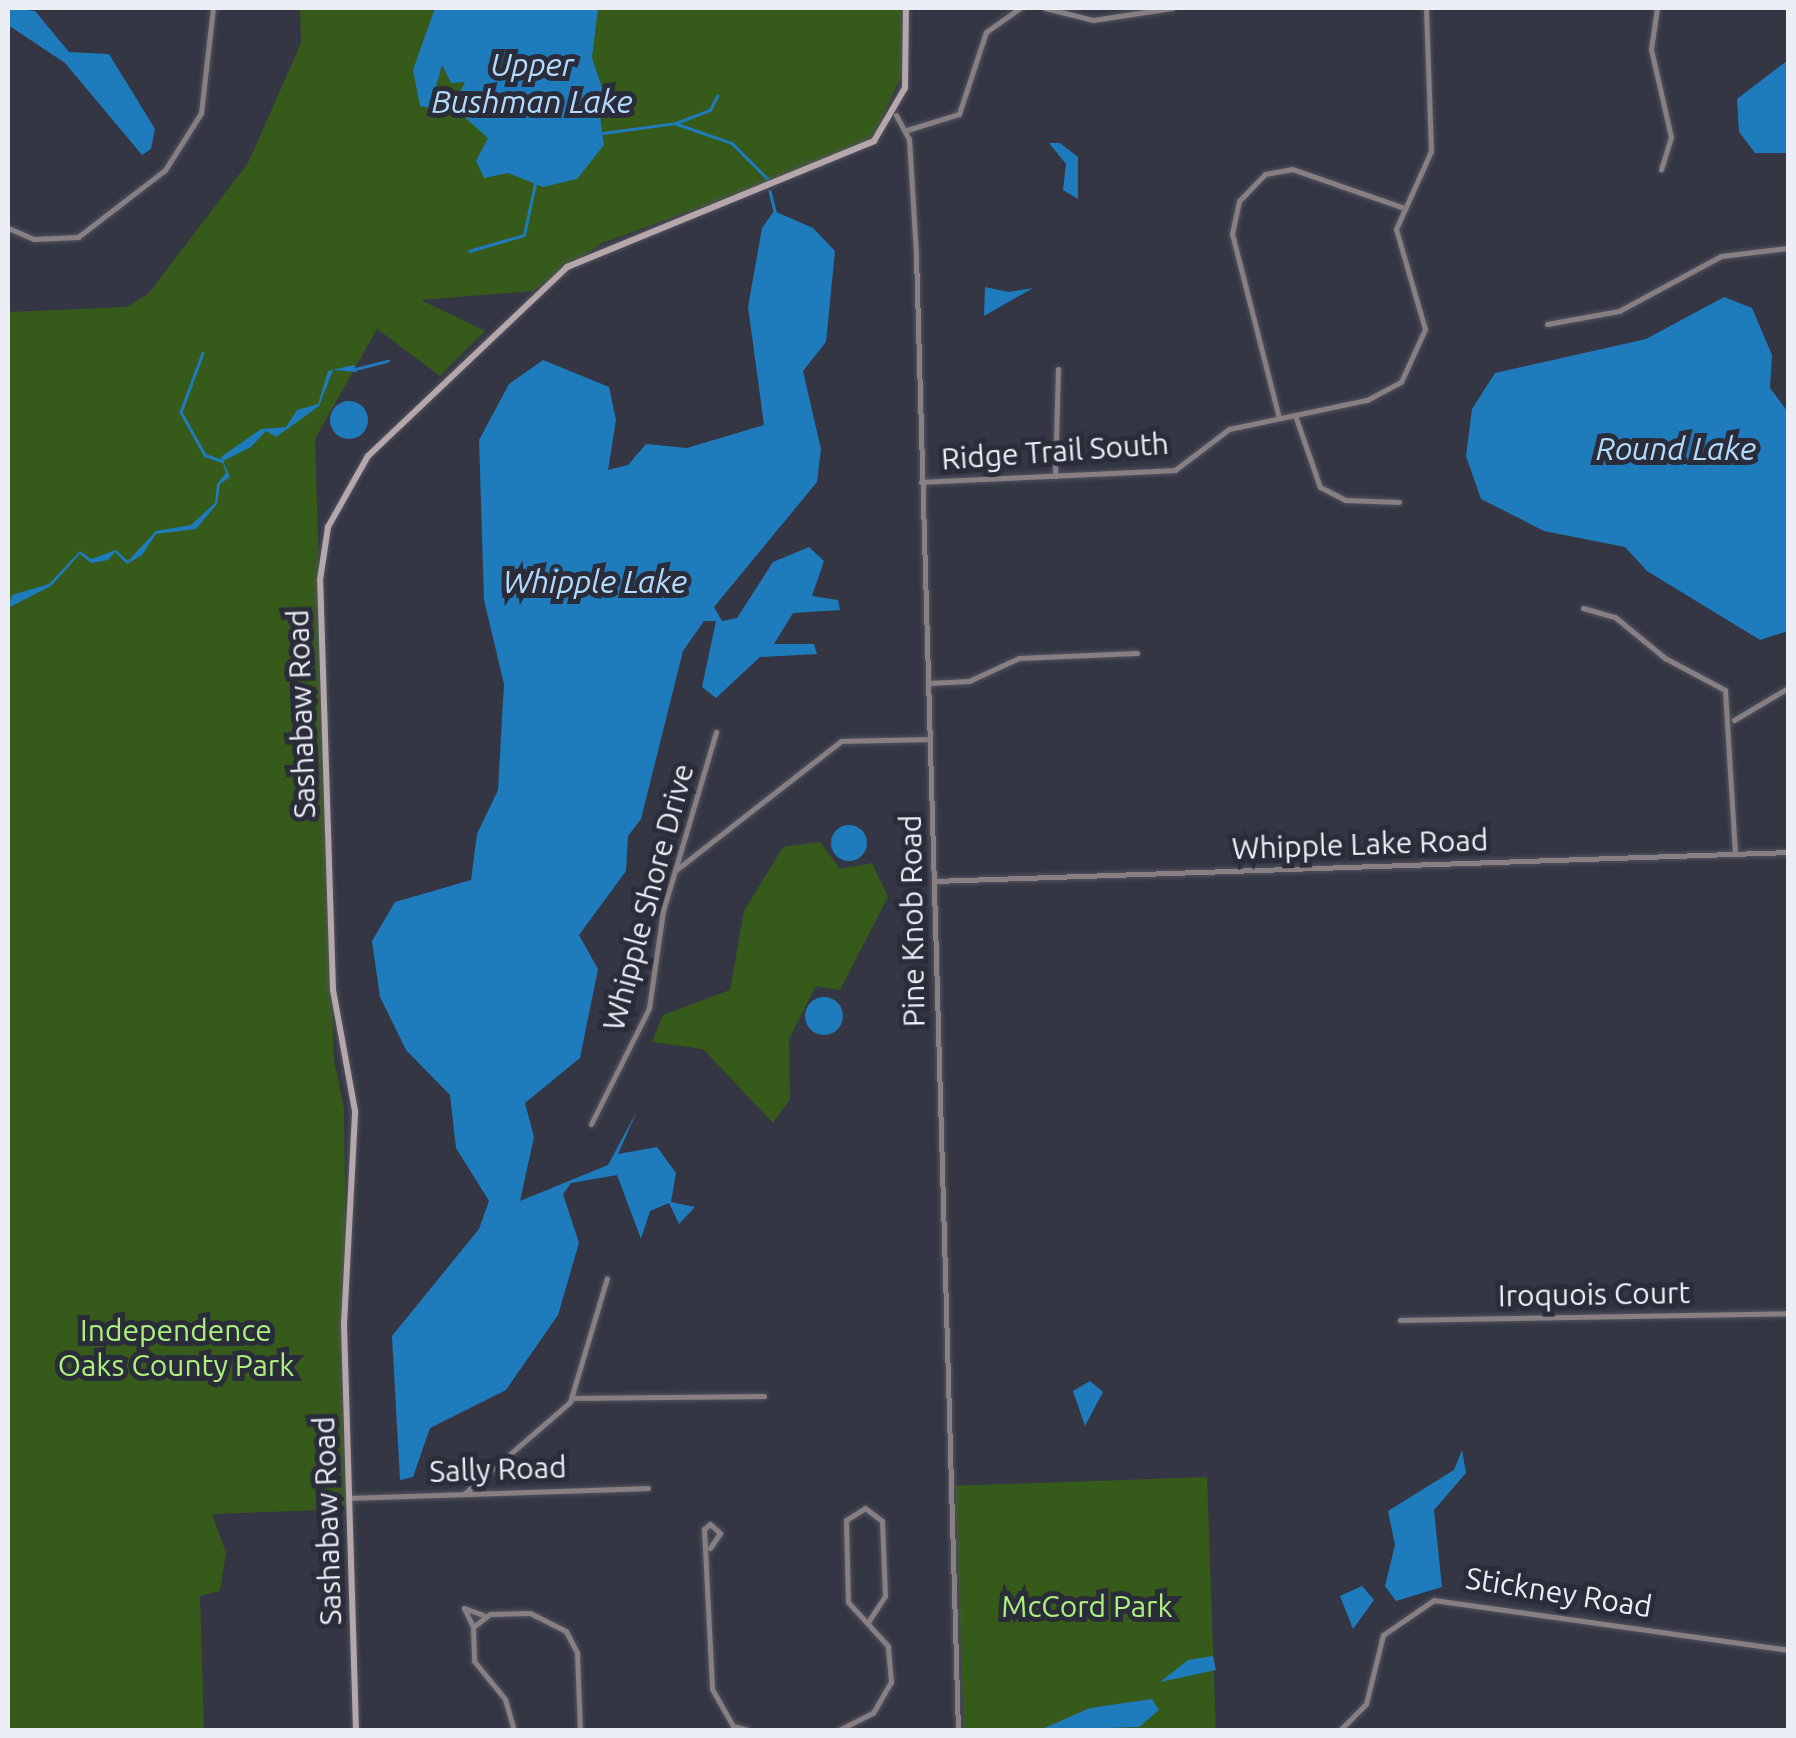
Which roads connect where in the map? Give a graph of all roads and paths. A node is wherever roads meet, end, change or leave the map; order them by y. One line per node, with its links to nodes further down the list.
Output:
1 (214, 8): 12 (street)
2 (906, 8): 8 (main road)
3 (1020, 8): 9 (street)
4 (1045, 8): 5 (street)
5 (1172, 8)
6 (1426, 8): 11 (street)
7 (1656, 8): 10 (street)
8 (896, 115): 9 (street); 40 (main road, Sashabaw Road)
9 (907, 130): 19 (street, Pine Knob Road)
10 (1661, 170)
11 (1402, 206): 16 (street, Ridge Trail South); 17 (street)
12 (8, 228)
13 (1788, 248): 14 (street)
14 (1547, 324)
15 (1058, 370): 18 (street)
16 (1295, 415): 17 (street, Ridge Trail South); 20 (street)
17 (1279, 418): 18 (street, Ridge Trail South)
18 (1055, 476): 19 (street, Ridge Trail South)
19 (921, 482): 23 (street, Pine Knob Road)
20 (1400, 502)
21 (1583, 608): 25 (street)
22 (1137, 653): 23 (street)
23 (928, 683): 27 (street, Pine Knob Road)
24 (1788, 688): 25 (street)
25 (1734, 720): 29 (street)
26 (716, 732): 30 (street, Whipple Shore Drive)
27 (930, 738): 30 (street); 31 (street, Pine Knob Road)
28 (1788, 852): 29 (street, Whipple Lake Road)
29 (1735, 853): 31 (street, Whipple Lake Road)
30 (676, 870): 32 (street, Whipple Shore Drive)
31 (934, 881): 52 (street, Pine Knob Road)
32 (591, 1124)
33 (606, 1278): 37 (street)
34 (1788, 1313): 35 (street, Iroquois Court)
35 (1400, 1320)
36 (764, 1396): 37 (street)
37 (573, 1398): 39 (street)
38 (648, 1488): 39 (street, Sally Road)
39 (465, 1493): 40 (street, Sally Road)
40 (349, 1498): 47 (main road, Sashabaw Road)
41 (710, 1548): 46 (street)
42 (484, 1616): 44 (street); 44 (street); 49 (street)
43 (868, 1621): 43 (street); 51 (street)
44 (473, 1627): 48 (street)
45 (1788, 1650): 53 (street, Stickney Road)
46 (733, 1728): 50 (street)
47 (356, 1730)
48 (514, 1730)
49 (580, 1730)
50 (748, 1730)
51 (839, 1730)
52 (958, 1730)
53 (1340, 1730)

